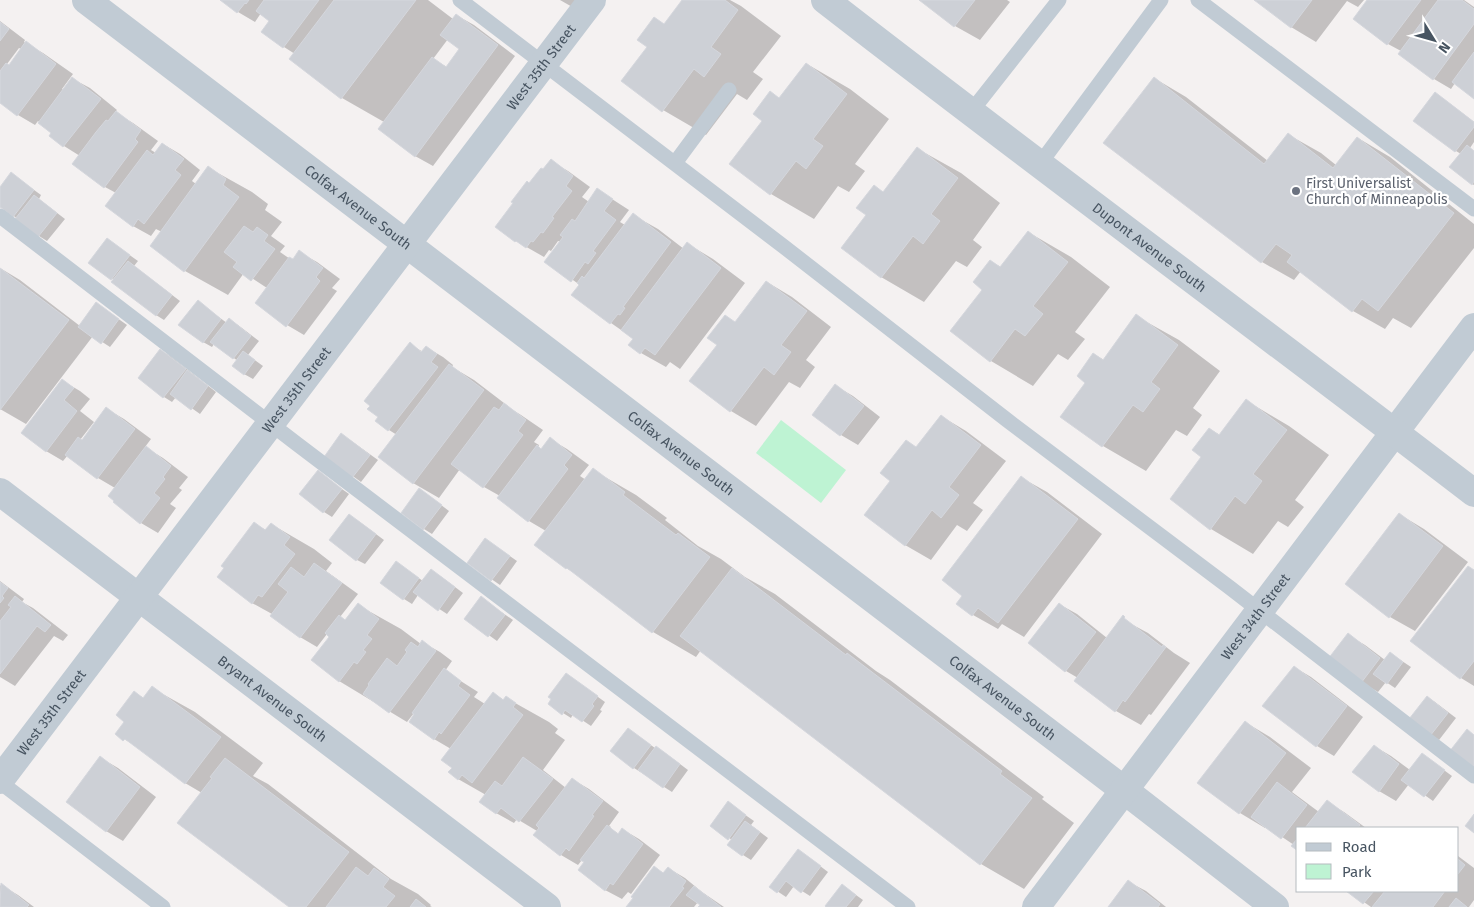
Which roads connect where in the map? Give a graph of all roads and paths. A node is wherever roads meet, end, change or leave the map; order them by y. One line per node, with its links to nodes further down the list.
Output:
1 (86, 0): 15 (street, Colfax Avenue South)
2 (460, 0): 8 (lane)
3 (592, 0): 8 (street, West 35th Street)
4 (825, 0): 10 (street, Dupont Avenue South)
5 (1059, 0): 10 (lane)
6 (1161, 0): 12 (lane)
7 (1198, 0): 13 (lane)
8 (543, 64): 11 (lane); 15 (street, West 35th Street)
9 (729, 90): 11 (lane)
10 (970, 113): 12 (street, Dupont Avenue South)
11 (675, 163): 22 (lane)
12 (1039, 164): 18 (street, Dupont Avenue South)
13 (1474, 209)
14 (0, 216): 17 (lane)
15 (407, 244): 17 (street, West 35th Street); 25 (street, Colfax Avenue South)
16 (1474, 326): 18 (street, West 34th Street)
17 (271, 424): 21 (street, West 35th Street); 28 (lane)
18 (1394, 431): 20 (street, Dupont Avenue South); 22 (street, West 34th Street)
19 (0, 492): 21 (street, Bryant Avenue South)
20 (1474, 493)
21 (140, 597): 24 (street, West 35th Street); 27 (street, Bryant Avenue South)
22 (1259, 610): 23 (lane); 25 (street, West 34th Street)
23 (1474, 776)
24 (0, 781): 26 (lane)
25 (1124, 790): 29 (street, West 34th Street); 30 (street, Colfax Avenue South)
26 (163, 907)
27 (547, 907)
28 (908, 907)
29 (1036, 907)
30 (1275, 907)

